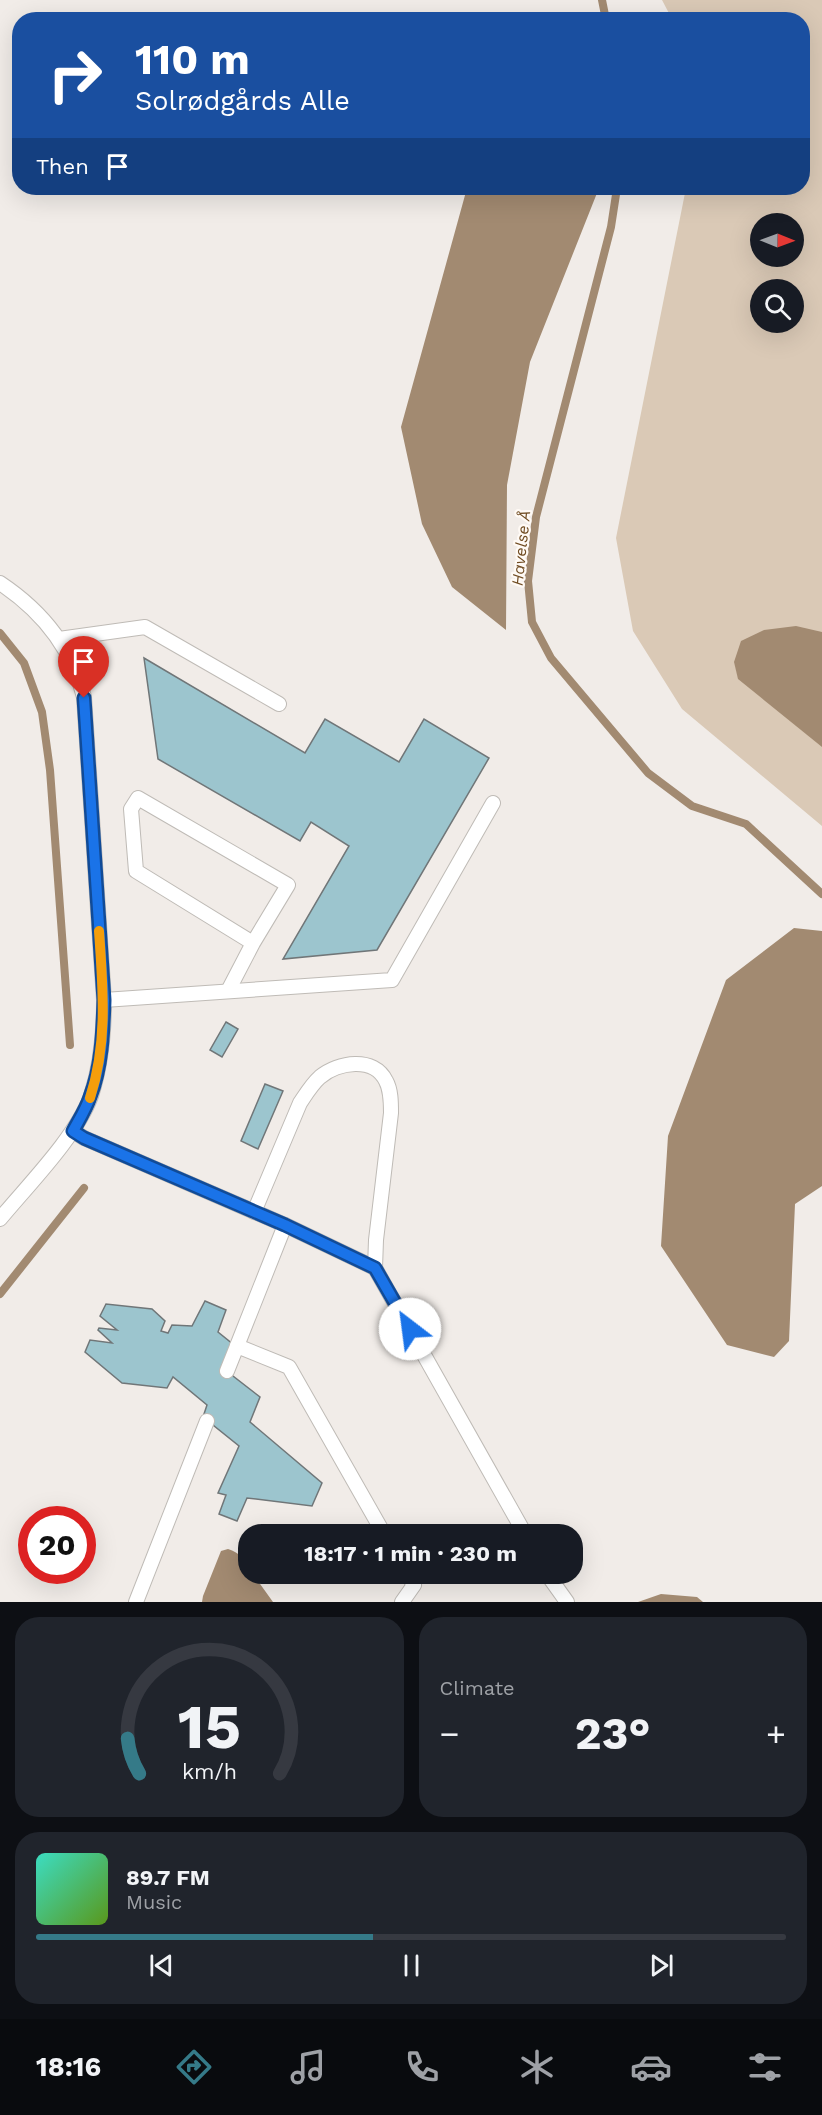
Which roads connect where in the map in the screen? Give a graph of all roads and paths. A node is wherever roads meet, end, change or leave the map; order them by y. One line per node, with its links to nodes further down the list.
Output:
1 (0, 583): 2 (lane)
2 (59, 639): 3 (lane); 7 (lane)
3 (279, 704)
4 (493, 803): 6 (lane)
5 (253, 943): 5 (lane); 6 (lane)
6 (228, 991): 7 (lane)
7 (104, 1000): 8 (lane)
8 (73, 1131): 9 (lane); 10 (lane)
9 (254, 1212): 11 (lane); 12 (lane)
10 (0, 1219)
11 (285, 1225): 12 (lane); 13 (lane)
12 (375, 1268): 17 (lane)
13 (237, 1346): 14 (lane); 16 (lane)
14 (227, 1371)
15 (207, 1421): 20 (lane)
16 (378, 1524)
17 (519, 1524)
18 (413, 1584): 21 (lane)
19 (554, 1584): 22 (lane)
20 (136, 1602)
21 (402, 1602)
22 (567, 1602)

